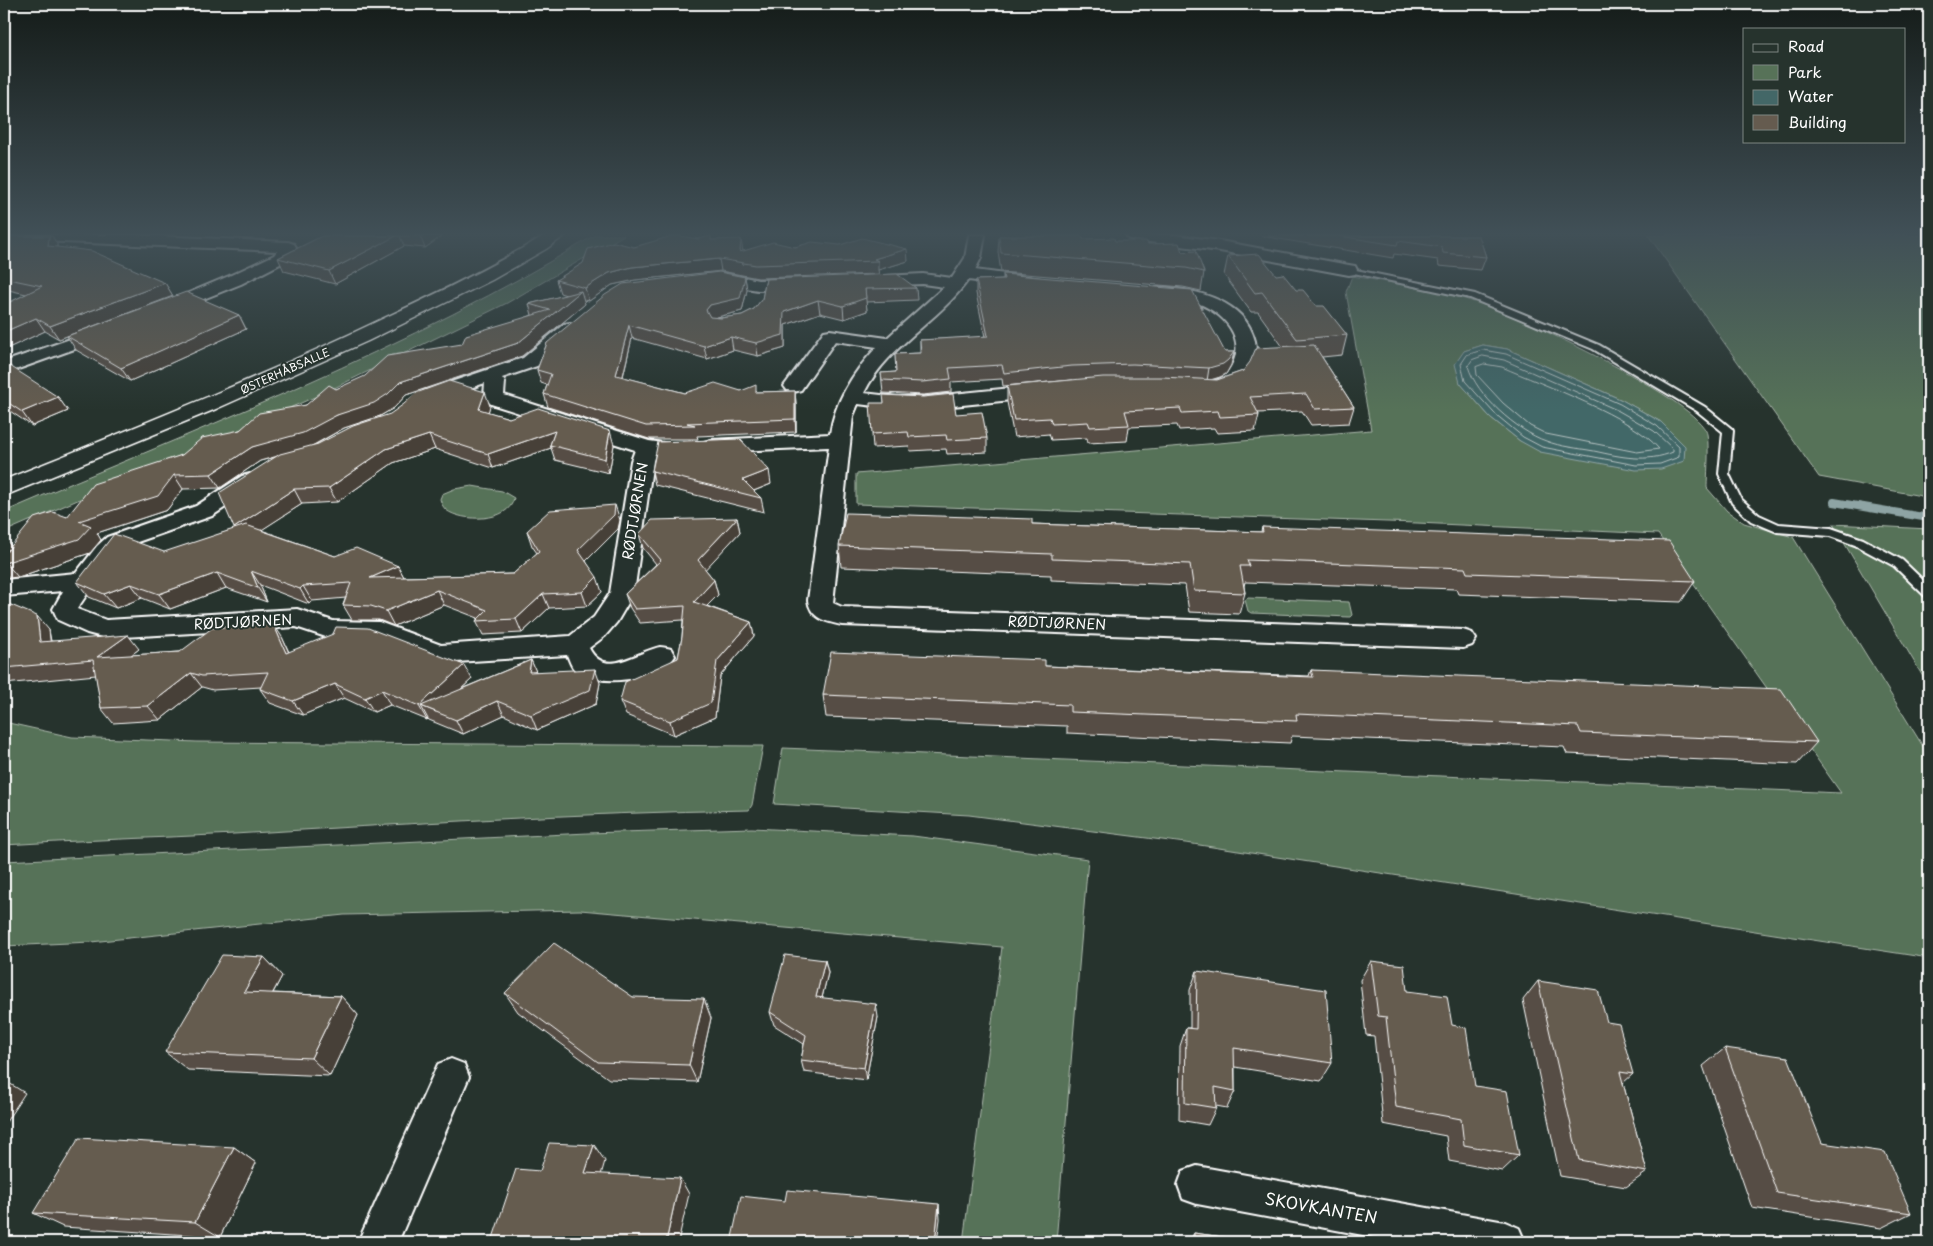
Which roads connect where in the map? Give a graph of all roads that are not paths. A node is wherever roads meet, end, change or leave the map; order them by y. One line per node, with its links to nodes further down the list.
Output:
1 (203, 293): 7 (street)
2 (451, 293): 20 (street, ØSTERHÅBSALLE)
3 (949, 293): 9 (street, RØDTJØRNEN)
4 (1172, 293): 13 (street)
5 (1459, 293): 23 (lane)
6 (585, 315): 11 (street)
7 (147, 316)
8 (120, 326): 10 (street)
9 (892, 344): 12 (street); 15 (street, RØDTJØRNEN)
10 (4, 368)
11 (492, 376): 16 (street); 18 (street, RØDTJØRNEN)
12 (794, 386)
13 (1194, 387)
14 (1062, 389): 15 (street)
15 (851, 397): 17 (street, RØDTJØRNEN)
16 (414, 401)
17 (839, 440): 18 (street, RØDTJØRNEN); 24 (street, RØDTJØRNEN)
18 (647, 447): 25 (street, RØDTJØRNEN)
19 (270, 468): 21 (street, RØDTJØRNEN)
20 (4, 488)
21 (83, 581): 22 (street); 25 (street, RØDTJØRNEN)
22 (4, 588)
23 (1929, 593)
24 (1463, 639)
25 (575, 645): 26 (street)
26 (662, 656)
27 (451, 1077): 29 (street)
28 (1196, 1186): 30 (street, SKOVKANTEN)
29 (378, 1242)
30 (1505, 1242)

